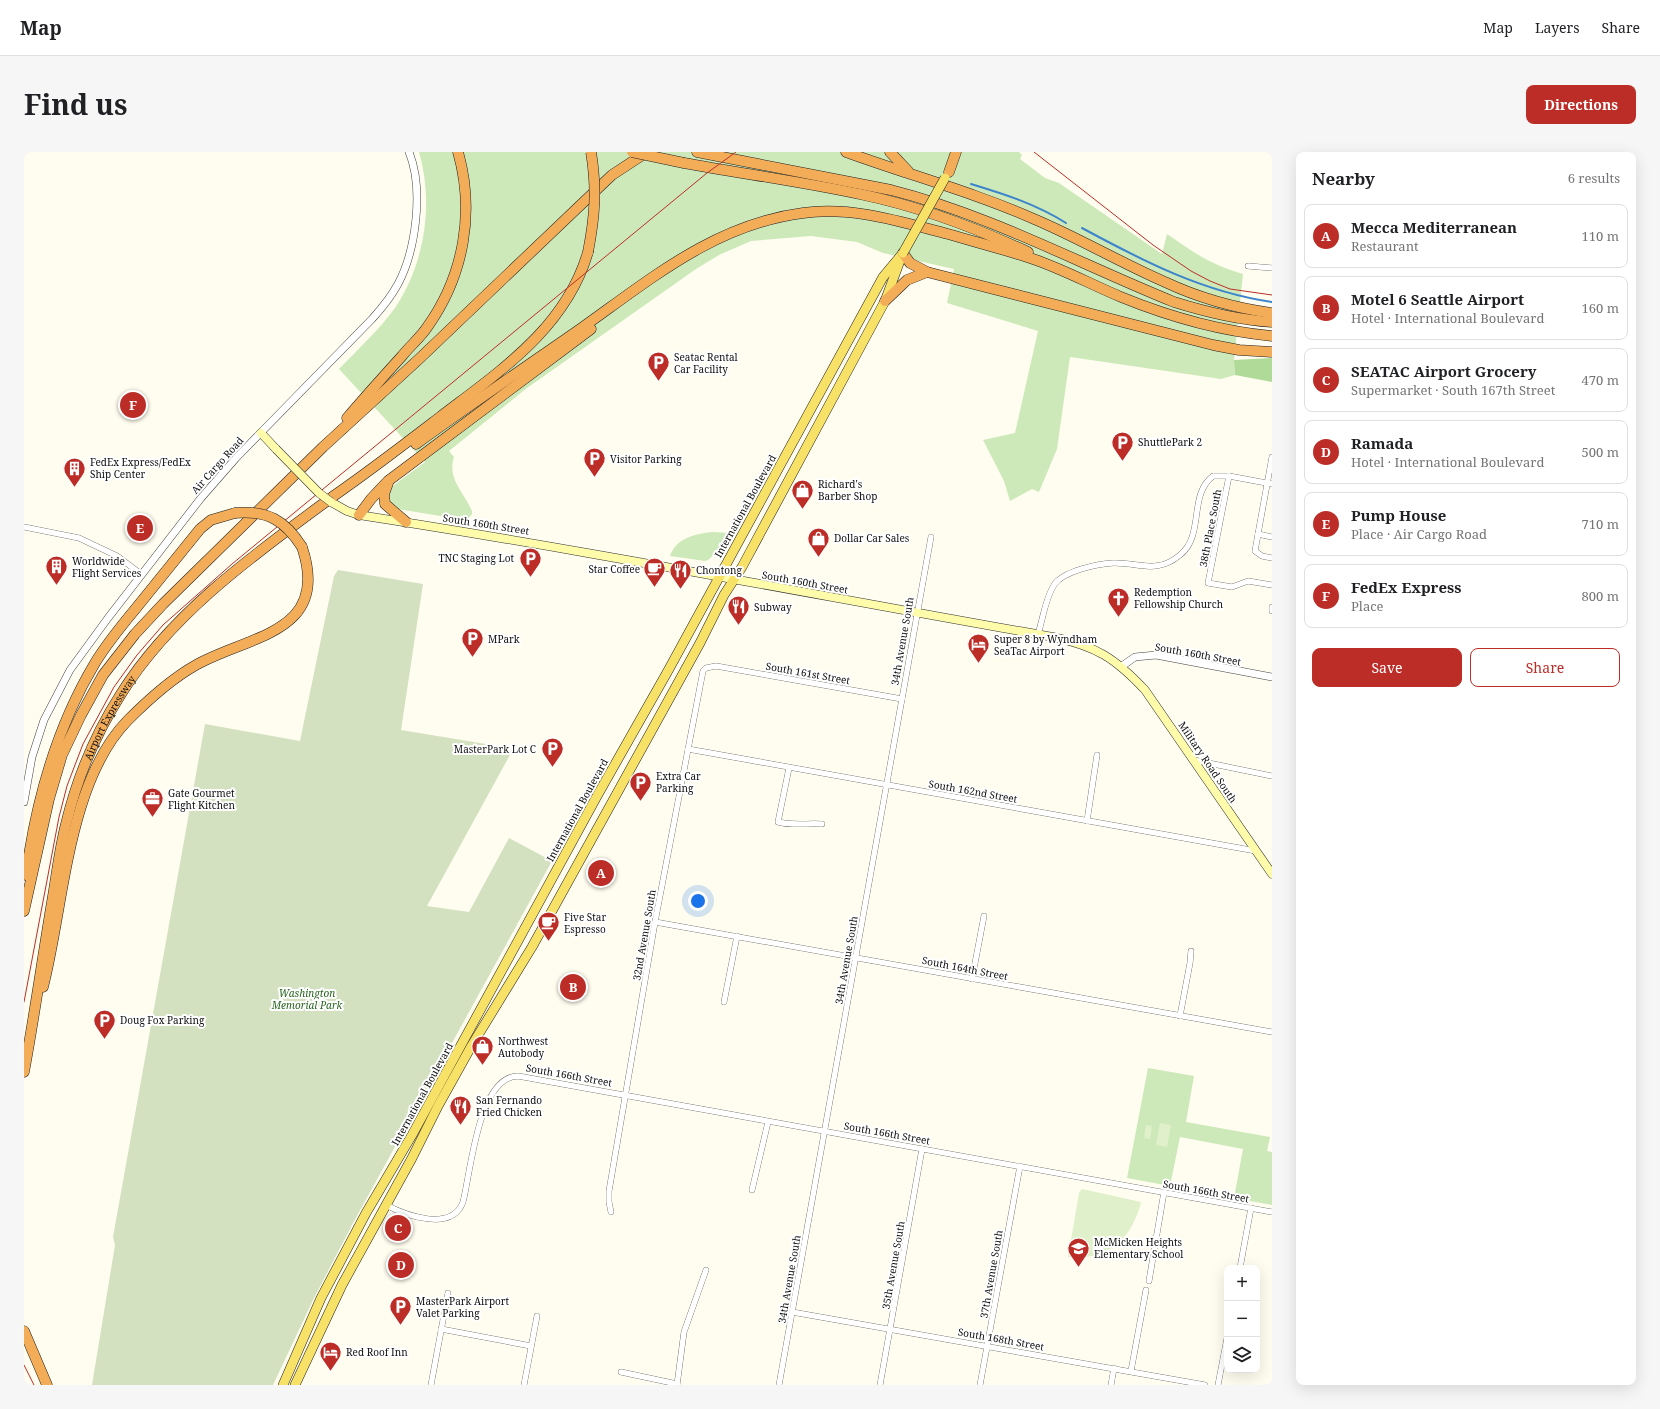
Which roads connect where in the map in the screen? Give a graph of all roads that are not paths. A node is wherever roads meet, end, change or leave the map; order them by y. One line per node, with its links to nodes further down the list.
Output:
1 (409, 152): 24 (street, Air Cargo Road)
2 (458, 152): 25 (highway)
3 (591, 152): 27 (highway, bridge)
4 (632, 152): 15 (highway, bridge)
5 (647, 152): 25 (highway)
6 (699, 152): 21 (highway)
7 (846, 152): 12 (highway)
8 (890, 152): 12 (highway)
9 (956, 152): 11 (highway)
10 (960, 152): 11 (main road, International Boulevard)
11 (949, 172): 13 (main road, International Boulevard, bridge)
12 (914, 175): 20 (highway)
13 (903, 253): 18 (highway); 19 (main road, International Boulevard); 39 (main road, International Boulevard)
14 (1248, 266): 16 (street)
15 (1058, 268): 17 (highway); 22 (highway)
16 (1272, 268)
17 (662, 271): 27 (highway); 29 (highway)
18 (926, 272): 19 (highway); 23 (highway)
19 (885, 301): 40 (main road, International Boulevard)
20 (1272, 313)
21 (1272, 322)
22 (1272, 336)
23 (1272, 352)
24 (261, 432): 31 (main road, South 160th Street, bridge); 38 (street, Air Cargo Road)
25 (323, 447): 62 (highway)
26 (1272, 457): 30 (street)
27 (373, 468): 71 (highway, Airport Expressway)
28 (1229, 476): 30 (street); 41 (street, 38th Place South); 45 (street)
29 (388, 481): 31 (highway); 32 (highway)
30 (1270, 484): 34 (street)
31 (359, 515): 32 (main road, South 160th Street)
32 (406, 522): 39 (main road, South 160th Street)
33 (24, 527): 38 (street)
34 (1258, 534): 35 (street); 37 (street)
35 (1272, 537)
36 (931, 538): 44 (street, 34th Avenue South)
37 (1272, 558)
38 (141, 574): 56 (street, Air Cargo Road)
39 (720, 576): 40 (main road, South 160th Street); 79 (main road, International Boulevard)
40 (734, 579): 44 (main road, South 160th Street); 82 (main road, International Boulevard)
41 (1272, 585)
42 (1272, 607): 43 (street)
43 (1272, 611)
44 (916, 612): 45 (main road, South 160th Street); 49 (street, 34th Avenue South)
45 (1038, 634): 47 (main road, South 160th Street)
46 (711, 666): 49 (street, South 161st Street); 50 (street, 32nd Avenue South)
47 (1122, 666): 48 (street, South 160th Street); 52 (main road, Military Road South)
48 (1272, 676)
49 (902, 698): 55 (street, 34th Avenue South)
50 (688, 749): 53 (street, South 162nd Street); 64 (street, 32nd Avenue South)
51 (1097, 755): 57 (street)
52 (1194, 760): 54 (street); 59 (main road, Military Road South)
53 (789, 768): 55 (street, South 162nd Street); 58 (street)
54 (1272, 776)
55 (887, 785): 57 (street, South 162nd Street); 67 (street, 34th Avenue South)
56 (24, 802)
57 (1087, 820): 59 (street, South 162nd Street)
58 (822, 824)
59 (1256, 851): 60 (main road, Military Road South)
60 (1272, 874)
61 (24, 892): 71 (highway, bridge)
62 (24, 910)
63 (984, 916): 68 (street)
64 (655, 922): 65 (street, South 164th Street); 74 (street, 32nd Avenue South)
65 (737, 936): 67 (street, South 164th Street); 69 (street)
66 (1191, 951): 70 (street)
67 (856, 956): 68 (street, South 164th Street); 76 (street, 34th Avenue South)
68 (972, 979): 70 (street, South 164th Street)
69 (724, 1002)
70 (1180, 1016): 72 (street, South 164th Street)
71 (32, 1028): 73 (highway, Airport Expressway)
72 (1272, 1032)
73 (24, 1072)
74 (626, 1094): 75 (street, South 166th Street); 82 (street, South 166th Street); 84 (street, 32nd Avenue South)
75 (768, 1122): 76 (street, South 166th Street); 80 (street)
76 (824, 1132): 77 (street, South 166th Street); 91 (street, 34th Avenue South)
77 (922, 1149): 78 (street, South 166th Street); 94 (street, 35th Avenue South)
78 (1020, 1166): 81 (street, South 166th Street); 96 (street, 37th Avenue South)
79 (388, 1175): 82 (main road); 103 (main road, International Boulevard)
80 (752, 1190)
81 (1164, 1192): 83 (street, South 166th Street); 88 (street)
82 (386, 1205): 104 (main road, International Boulevard)
83 (1252, 1208): 85 (street, South 166th Street); 86 (street)
84 (612, 1212)
85 (1272, 1212)
86 (1241, 1265)
87 (706, 1270): 107 (street)
88 (1149, 1281)
89 (1146, 1290): 100 (street)
90 (448, 1293): 93 (street)
91 (792, 1312): 94 (street, South 168th Street); 108 (street, 34th Avenue South)
92 (537, 1316): 97 (street)
93 (441, 1329): 97 (street); 105 (street)
94 (891, 1329): 96 (street, South 168th Street); 109 (street, 35th Avenue South)
95 (24, 1331): 102 (highway)
96 (988, 1345): 99 (street, South 168th Street); 110 (street, 37th Avenue South)
97 (531, 1346): 106 (street)
98 (1224, 1354): 113 (street)
99 (1114, 1368): 100 (street, South 168th Street); 111 (street)
100 (1131, 1371): 112 (street, South 168th Street)
101 (621, 1372): 107 (street)
102 (47, 1385)
103 (282, 1385)
104 (295, 1385)
105 (431, 1385)
106 (524, 1385)
107 (677, 1385)
108 (779, 1385)
109 (880, 1385)
110 (980, 1385)
111 (1111, 1385)
112 (1205, 1385)
113 (1218, 1385)

